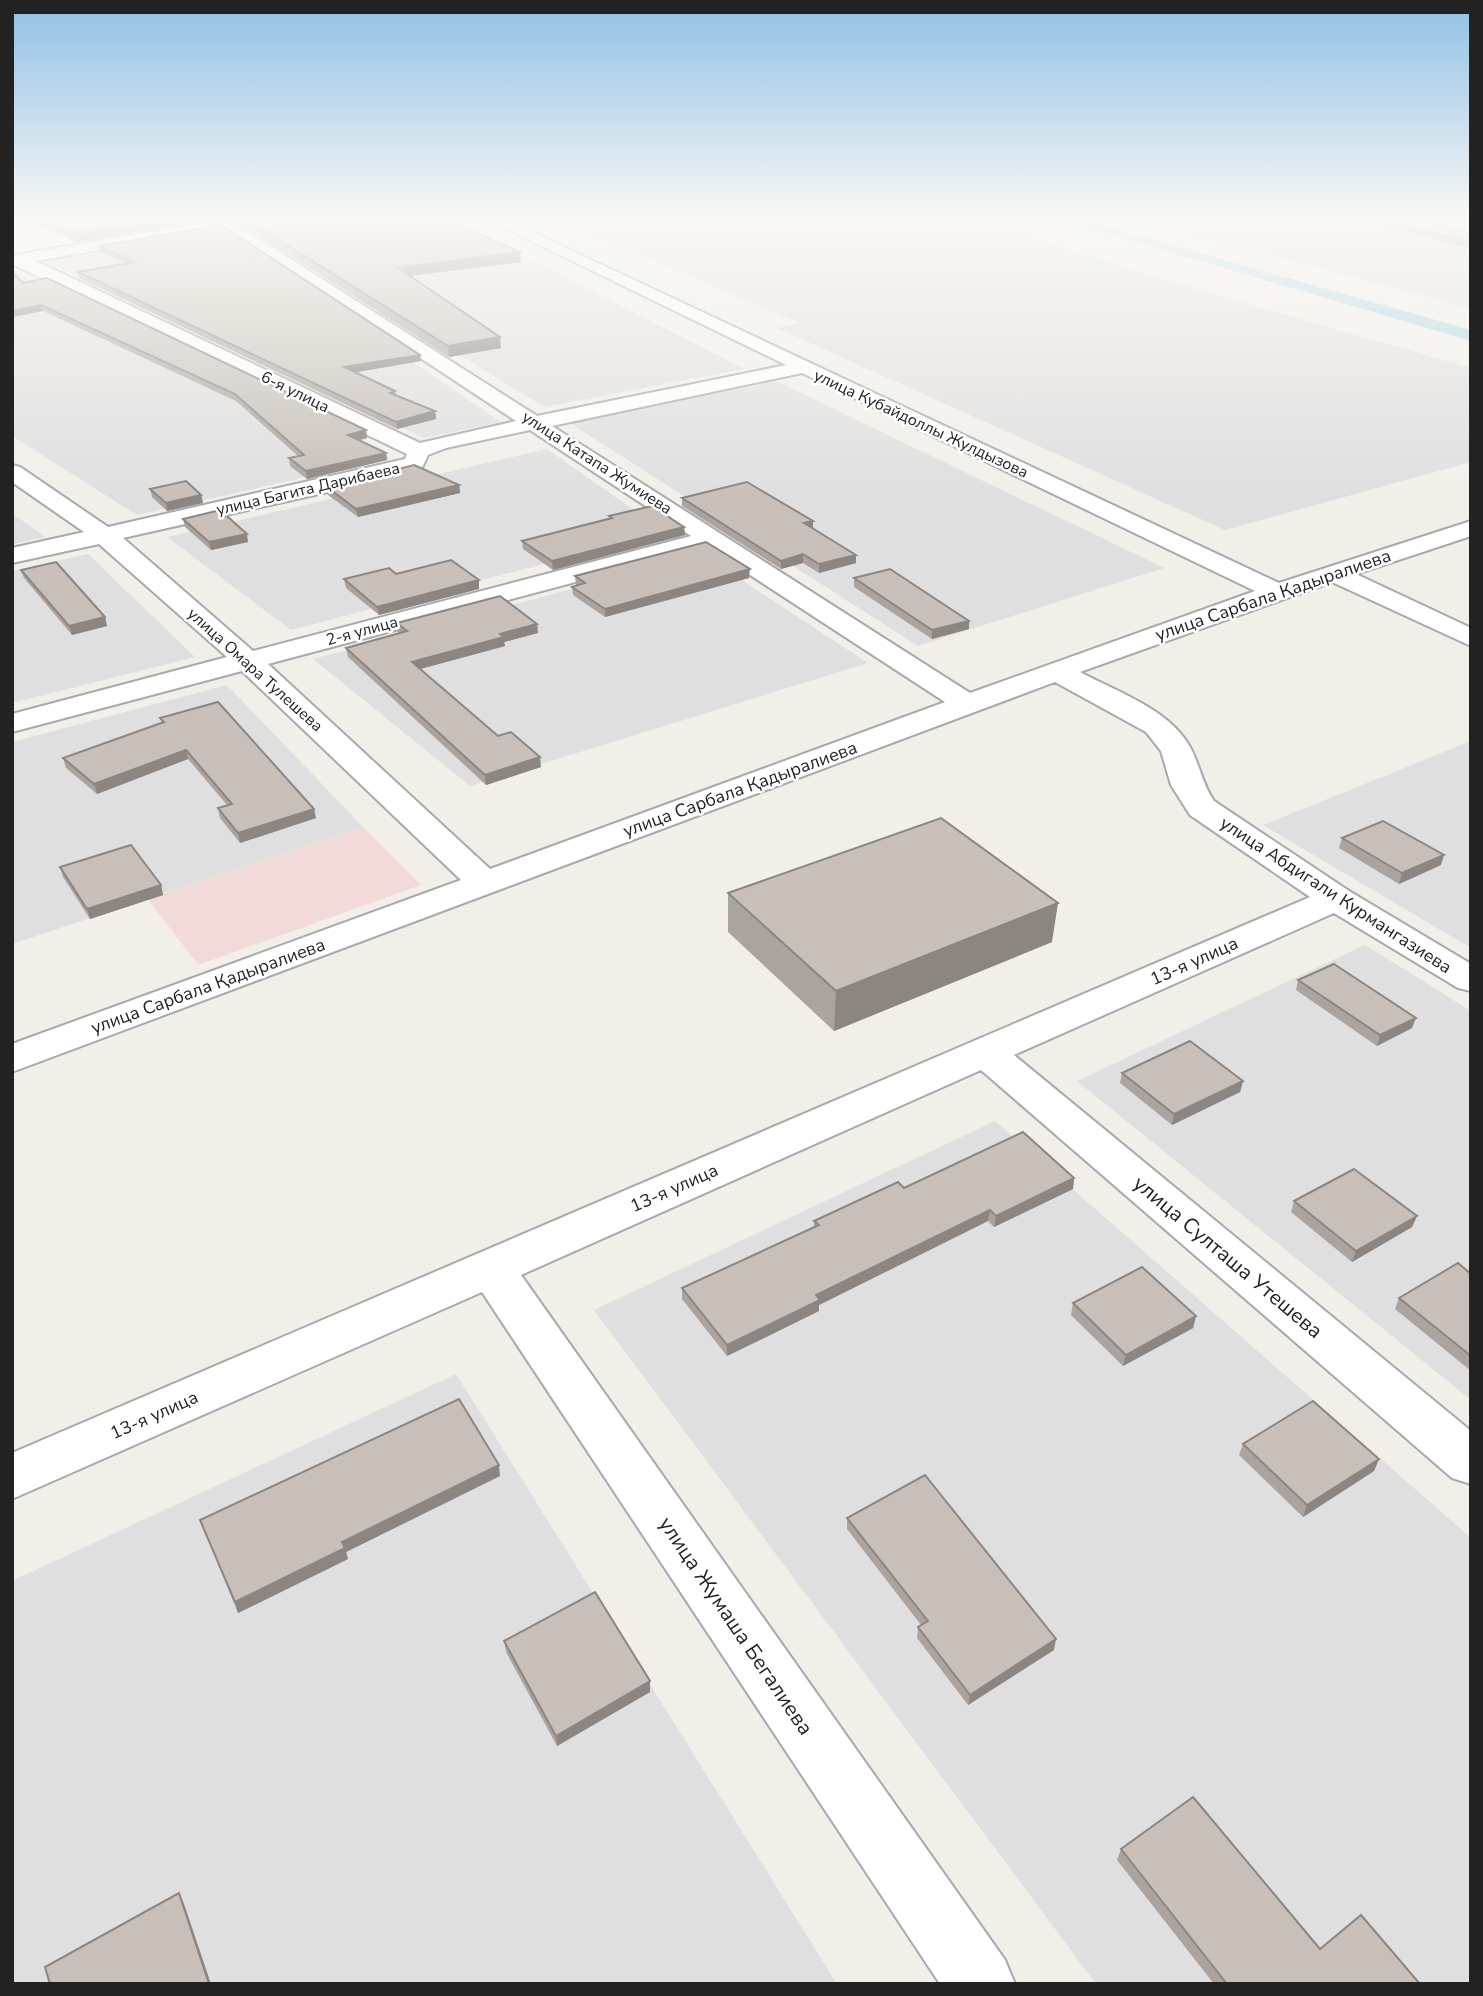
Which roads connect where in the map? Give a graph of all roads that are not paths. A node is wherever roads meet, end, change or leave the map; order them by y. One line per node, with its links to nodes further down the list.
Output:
1 (123, 311): 6 (street, 6-я улица)
2 (363, 311): 5 (street, улица Катапа Жумиева)
3 (684, 311): 4 (street, улица Кубайдоллы Жулдызова)
4 (801, 368): 5 (street, улица Багита Дарибаева); 13 (street, улица Кубайдоллы Жулдызова)
5 (535, 421): 6 (street, улица Багита Дарибаева); 10 (street, улица Катапа Жумиева)
6 (419, 451): 9 (street, улица Багита Дарибаева)
7 (12, 472): 9 (street, улица Омара Тулешева)
8 (1471, 528): 12 (street, улица Сарбала Қадыралиева)
9 (104, 536): 11 (street, улица Багита Дарибаева); 15 (street, улица Омара Тулешева)
10 (711, 538): 15 (street, 2-я улица); 17 (street, улица Катапа Жумиева)
11 (12, 556)
12 (1332, 573): 13 (street, улица Сарбала Қадыралиева); 14 (street)
13 (1277, 592): 16 (street, улица Сарбала Қадыралиева)
14 (1471, 638)
15 (248, 661): 18 (street, 2-я улица); 19 (street, улица Омара Тулешева)
16 (1056, 671): 17 (street, улица Сарбала Қадыралиева); 20 (street, улица Абдигали Курмангазиева)
17 (967, 704): 19 (street, улица Сарбала Қадыралиева)
18 (12, 723)
19 (486, 884): 23 (street, улица Сарбала Қадыралиева)
20 (1336, 899): 21 (street, улица Абдигали Курмангазиева); 22 (street, 13-я улица)
21 (1471, 980)
22 (985, 1052): 24 (street, 13-я улица); 25 (street, улица Султаша Утешева)
23 (12, 1059)
24 (491, 1268): 26 (street, 13-я улица); 27 (street, улица Жумаша Бегалиева)
25 (1471, 1462)
26 (12, 1477)
27 (981, 1984)

